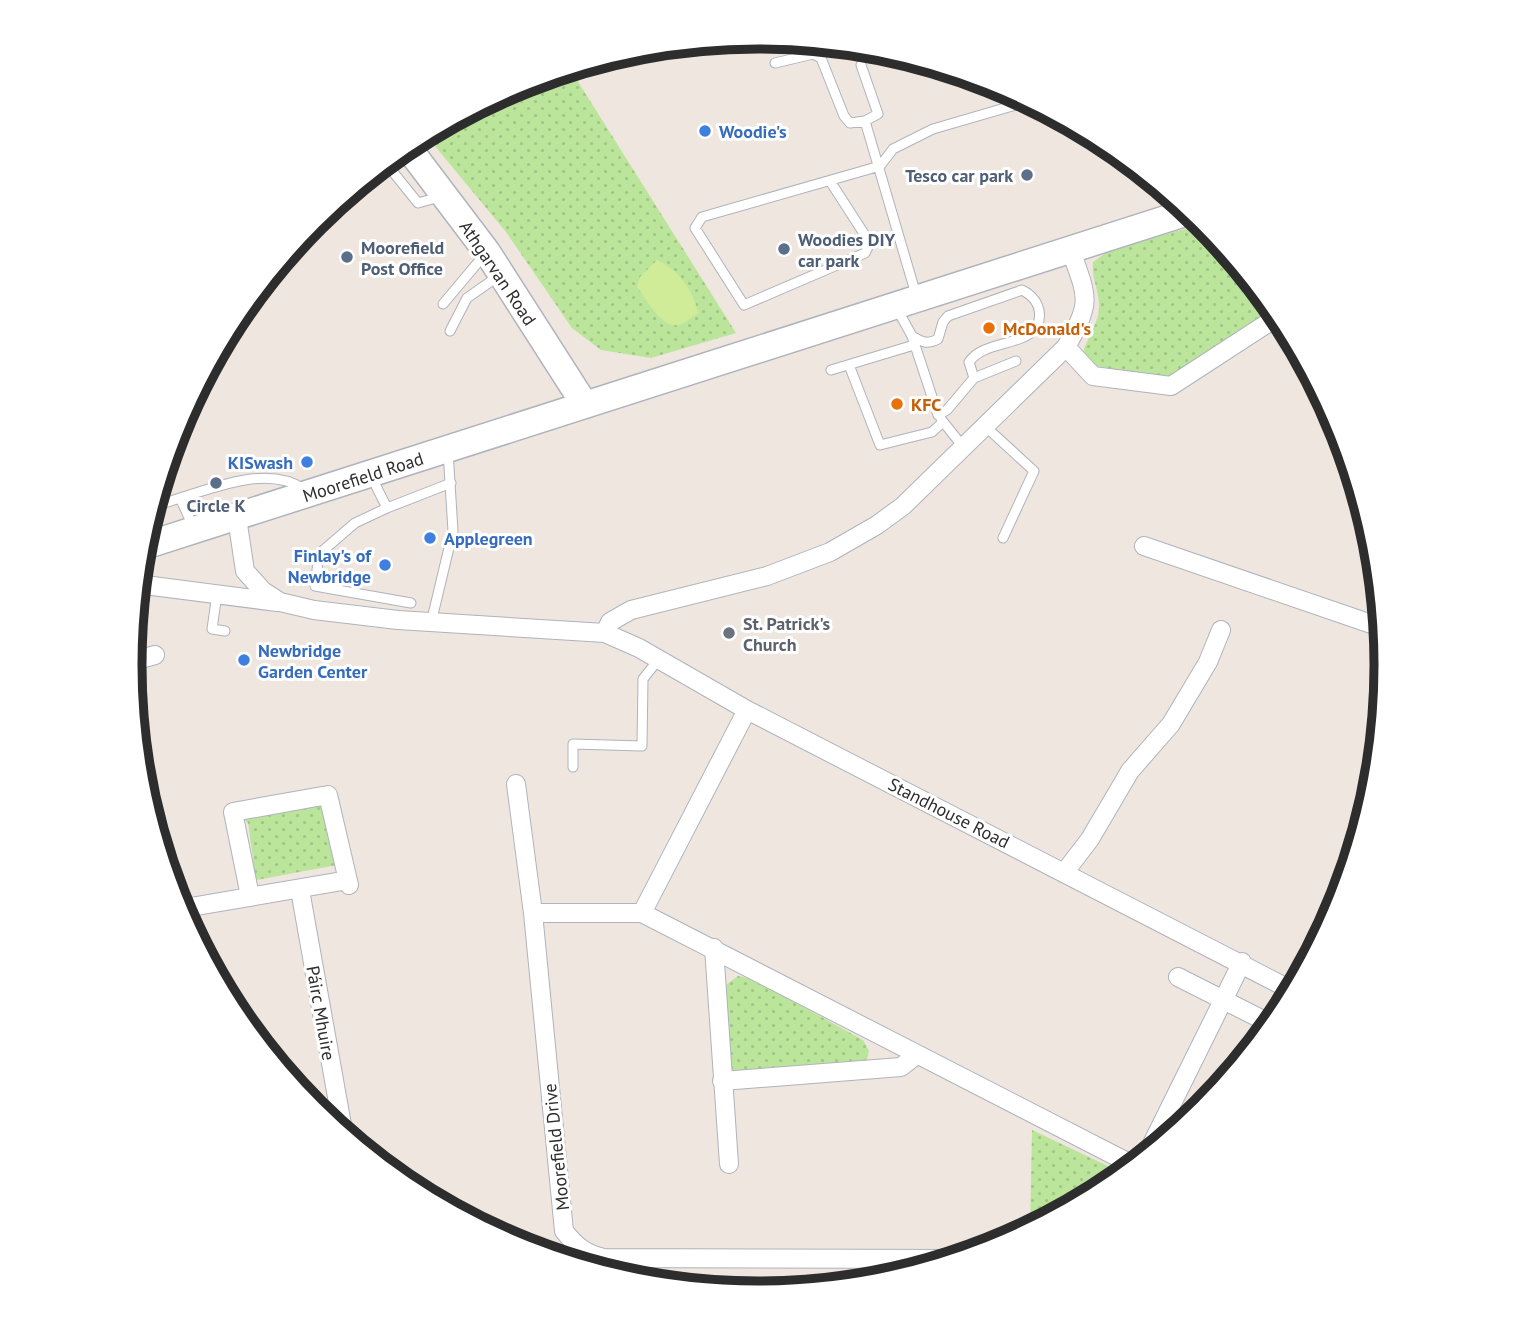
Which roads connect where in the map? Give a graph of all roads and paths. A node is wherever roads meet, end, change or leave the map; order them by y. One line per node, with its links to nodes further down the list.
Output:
1 (775, 63): 4 (lane)
2 (861, 65): 4 (lane)
3 (1014, 105): 6 (lane)
4 (864, 121): 6 (lane)
5 (413, 154): 9 (main road, Athgarvan Road)
6 (880, 166): 8 (lane); 14 (lane)
7 (391, 170): 9 (lane)
8 (830, 181): 8 (lane)
9 (444, 195): 12 (main road, Athgarvan Road)
10 (1178, 215): 11 (main road, Moorefield Road)
11 (1071, 251): 14 (main road, Moorefield Road); 19 (street)
12 (487, 252): 13 (main road, Athgarvan Road); 15 (lane)
13 (502, 274): 17 (lane); 24 (main road, Athgarvan Road)
14 (906, 303): 18 (lane); 24 (main road, Moorefield Road)
15 (443, 304)
16 (1270, 322): 19 (street)
17 (450, 331)
18 (913, 341): 21 (lane); 23 (lane); 25 (lane)
19 (1066, 347): 26 (street)
20 (1016, 361): 23 (lane)
21 (849, 365): 22 (lane); 25 (lane)
22 (831, 370)
23 (974, 378): 25 (lane)
24 (585, 405): 28 (main road, Moorefield Road)
25 (940, 419): 27 (lane)
26 (986, 427): 27 (street); 37 (lane)
27 (964, 448): 48 (street)
28 (448, 449): 29 (main road, Moorefield Road); 30 (lane)
29 (370, 475): 31 (main road, Moorefield Road); 34 (lane)
30 (451, 483): 34 (lane); 44 (lane)
31 (311, 494): 32 (lane); 35 (main road, Moorefield Road)
32 (180, 498): 33 (lane); 36 (lane)
33 (164, 503)
34 (387, 508): 43 (lane)
35 (237, 518): 36 (main road, Moorefield Road); 42 (street)
36 (195, 531): 38 (main road, Moorefield Road)
37 (1003, 538)
38 (153, 543)
39 (1144, 545): 45 (street)
40 (147, 585): 41 (street)
41 (217, 594): 42 (street); 47 (lane)
42 (280, 602): 44 (street)
43 (411, 603)
44 (431, 623): 48 (street)
45 (1373, 625)
46 (1221, 630): 55 (street)
47 (225, 631)
48 (605, 633): 51 (street, Standhouse Road)
49 (155, 655): 50 (street)
50 (142, 659)
51 (658, 660): 52 (street, Standhouse Road); 53 (lane)
52 (747, 710): 55 (street, Standhouse Road); 60 (street)
53 (573, 767)
54 (516, 784): 59 (street, Moorefield Drive)
55 (1064, 873): 62 (street, Standhouse Road)
56 (300, 890): 57 (street); 57 (street); 69 (street, Páirc Mhuire)
57 (250, 896): 58 (street)
58 (191, 907)
59 (533, 913): 60 (street); 73 (street, Moorefield Drive)
60 (642, 913): 61 (street)
61 (714, 948): 67 (street); 68 (street)
62 (1242, 962): 64 (street, Standhouse Road); 65 (street)
63 (1178, 978): 65 (street)
64 (1284, 986)
65 (1222, 999): 66 (street); 70 (street)
66 (1263, 1020)
67 (915, 1056): 68 (street); 71 (street)
68 (722, 1081): 72 (street)
69 (341, 1119)
70 (1155, 1137)
71 (1125, 1161)
72 (729, 1164)
73 (925, 1259)

